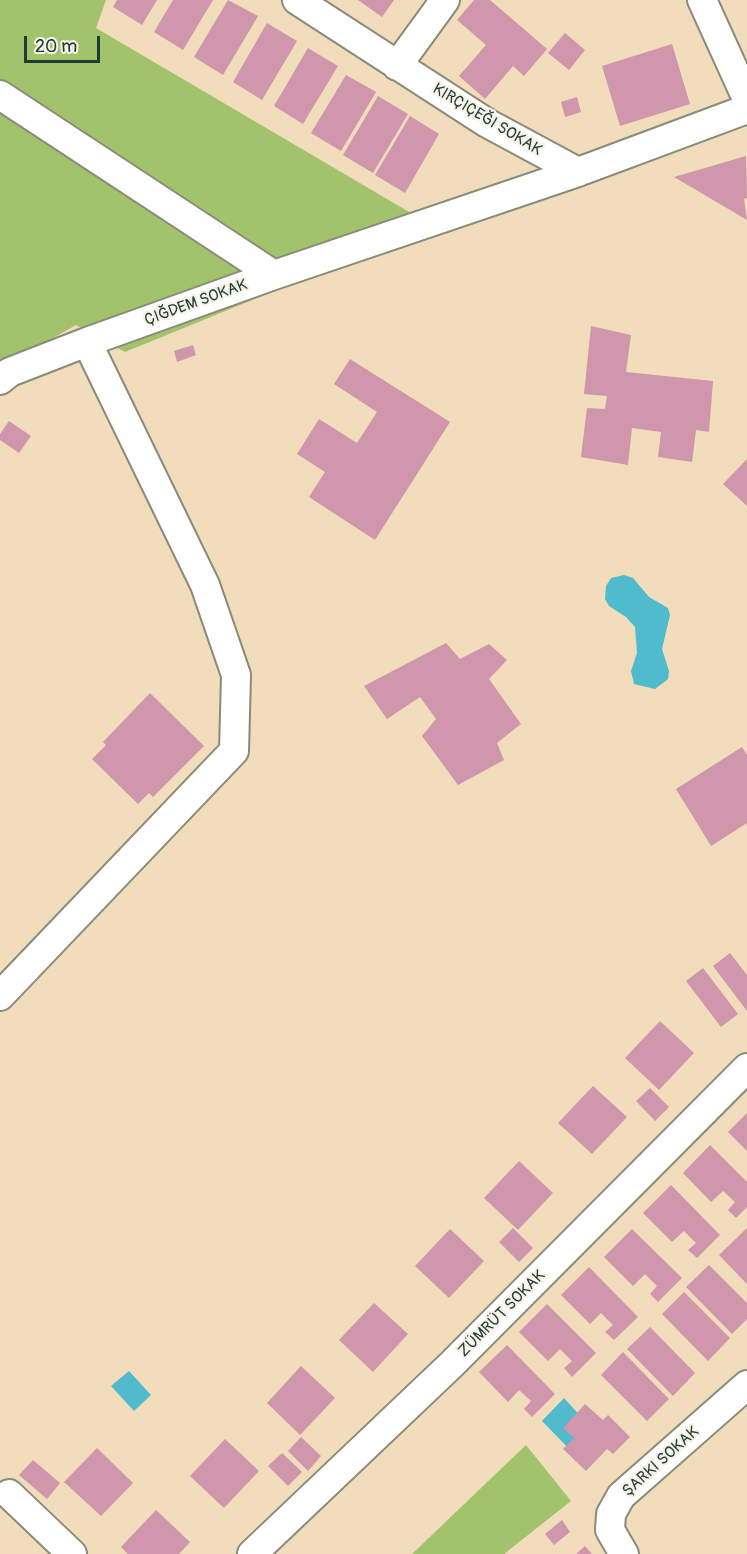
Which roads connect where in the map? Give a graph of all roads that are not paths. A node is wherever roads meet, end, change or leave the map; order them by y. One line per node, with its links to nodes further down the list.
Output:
1 (297, 0): 4 (street)
2 (445, 0): 4 (street)
3 (702, 0): 6 (street)
4 (397, 66): 8 (street)
5 (0, 95): 9 (street)
6 (747, 99)
7 (747, 109): 8 (street)
8 (578, 172): 9 (street)
9 (274, 275): 10 (street)
10 (87, 342): 11 (street); 12 (street)
11 (0, 380)
12 (0, 996)
13 (747, 1068): 17 (street, ZÜMRÜT SOKAK)
14 (747, 1385): 18 (street)
15 (9, 1494): 16 (street)
16 (72, 1554)
17 (252, 1554)
18 (624, 1554)

